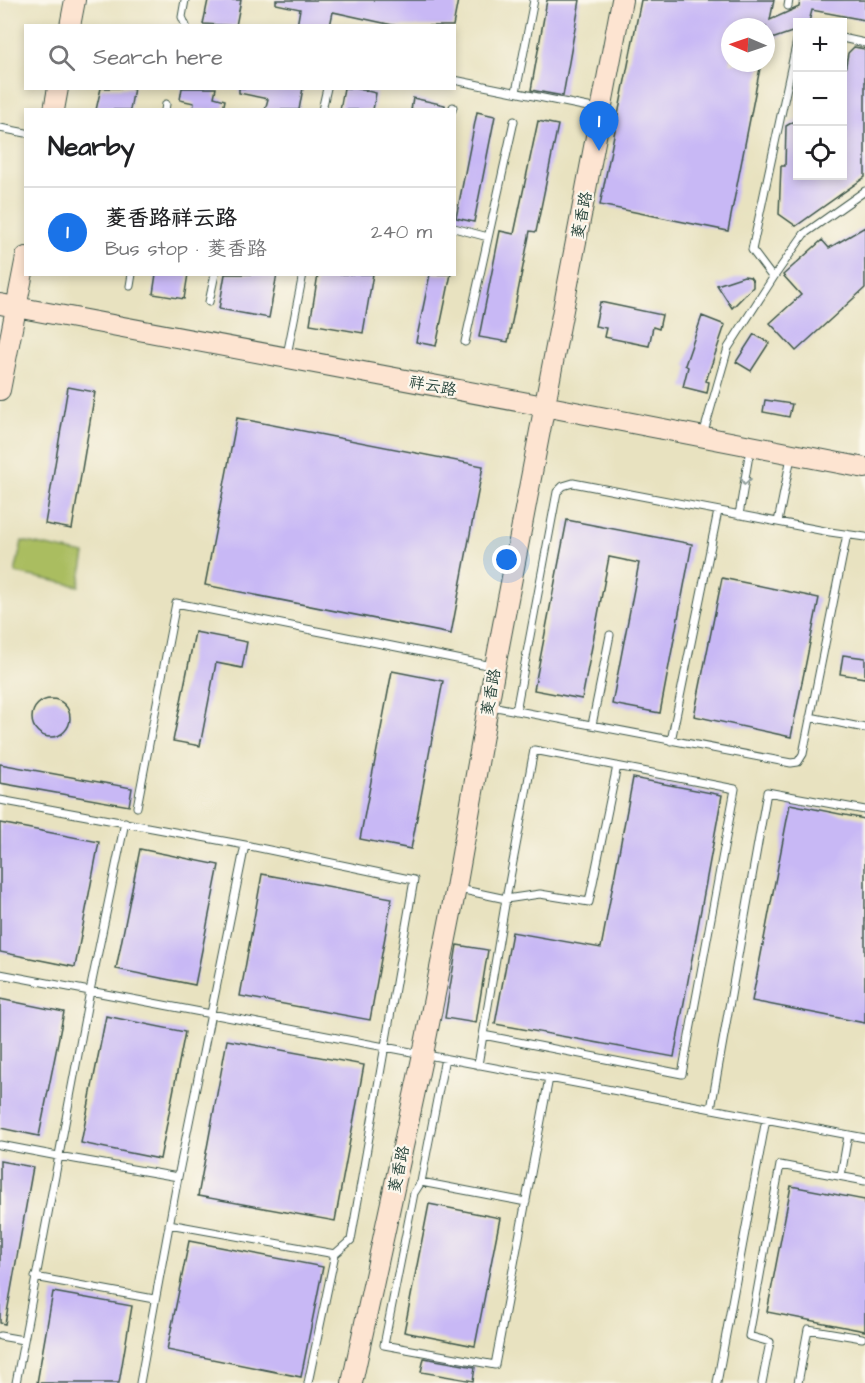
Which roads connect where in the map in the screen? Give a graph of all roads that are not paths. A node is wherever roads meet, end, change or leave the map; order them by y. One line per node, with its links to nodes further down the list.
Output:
1 (75, 0): 5 (street)
2 (185, 0): 6 (lane)
3 (534, 0): 13 (lane)
4 (622, 0): 16 (street, 菱香路)
5 (70, 24)
6 (185, 24)
7 (847, 39): 8 (lane)
8 (865, 43)
9 (793, 59): 27 (lane)
10 (456, 80): 13 (lane)
11 (58, 90): 14 (street)
12 (327, 90): 15 (lane)
13 (516, 92): 16 (lane)
14 (54, 108)
15 (322, 108)
16 (601, 109): 34 (street, 菱香路)
17 (514, 121): 22 (lane)
18 (0, 128): 19 (lane)
19 (24, 133)
20 (865, 191): 27 (lane)
21 (456, 229): 22 (lane)
22 (489, 237): 31 (lane)
23 (24, 262): 30 (street)
24 (132, 276): 28 (lane)
25 (215, 276): 29 (lane)
26 (303, 276): 32 (lane)
27 (773, 278): 35 (lane)
28 (130, 286)
29 (209, 302)
30 (8, 306): 32 (street, 祥云路); 33 (street)
31 (465, 342)
32 (287, 358): 34 (street, 祥云路)
33 (0, 390)
34 (544, 406): 35 (street, 祥云路); 45 (street, 菱香路)
35 (703, 437): 36 (street, 祥云路)
36 (751, 446): 37 (street, 祥云路); 40 (lane, one-way to 40)
37 (792, 454): 38 (street, 祥云路); 41 (lane)
38 (865, 468)
39 (718, 511): 40 (lane); 47 (lane); 51 (lane)
40 (739, 515): 41 (lane)
41 (778, 522): 42 (lane)
42 (847, 534): 43 (lane); 48 (lane)
43 (865, 537)
44 (610, 635): 49 (lane)
45 (495, 667): 46 (street, 菱香路); 54 (lane)
46 (488, 705): 47 (lane); 58 (street, 菱香路)
47 (516, 711): 49 (lane)
48 (810, 717): 50 (lane); 51 (lane)
49 (592, 726): 51 (lane)
50 (865, 728)
51 (671, 741)
52 (617, 766): 59 (lane); 59 (lane); 63 (lane)
53 (0, 800): 56 (lane)
54 (137, 807)
55 (865, 810): 69 (lane)
56 (124, 822): 57 (lane); 61 (lane)
57 (245, 845): 62 (lane); 64 (lane)
58 (456, 888): 59 (lane); 65 (street, 菱香路)
59 (506, 899): 63 (lane)
60 (0, 974): 61 (lane)
61 (90, 991): 62 (lane); 74 (lane)
62 (210, 1014): 64 (lane); 76 (lane)
63 (483, 1035): 67 (lane)
64 (385, 1047): 65 (lane); 81 (lane)
65 (423, 1054): 66 (lane); 90 (street, 菱香路)
66 (445, 1058): 67 (lane); 78 (lane)
67 (478, 1065): 68 (lane)
68 (549, 1078): 69 (lane); 79 (lane)
69 (711, 1109): 70 (lane)
70 (766, 1119): 71 (lane); 91 (lane)
71 (848, 1135): 72 (lane); 75 (lane)
72 (865, 1138)
73 (0, 1145): 74 (lane)
74 (58, 1156): 76 (lane); 82 (lane)
75 (841, 1176): 77 (lane); 92 (lane)
76 (178, 1177): 80 (lane)
77 (865, 1181)
78 (421, 1182): 79 (lane); 79 (lane)
79 (526, 1202)
80 (168, 1224): 81 (lane); 83 (lane)
81 (335, 1254): 89 (lane)
82 (35, 1277): 83 (lane); 86 (lane)
83 (154, 1299): 88 (lane)
84 (0, 1336): 86 (lane)
85 (862, 1338): 93 (lane)
86 (23, 1340): 87 (lane)
87 (15, 1383)
88 (140, 1383)
89 (308, 1383)
90 (352, 1383)
91 (717, 1383)
92 (762, 1383)
93 (798, 1383)

